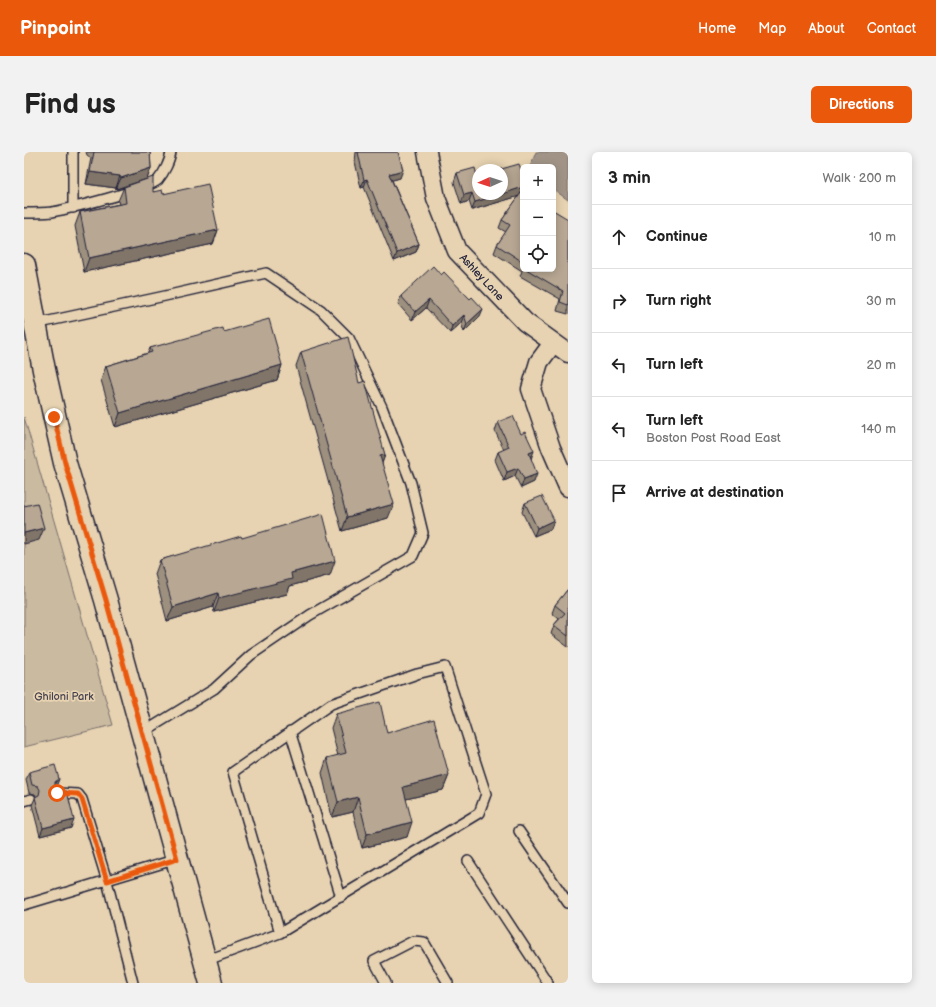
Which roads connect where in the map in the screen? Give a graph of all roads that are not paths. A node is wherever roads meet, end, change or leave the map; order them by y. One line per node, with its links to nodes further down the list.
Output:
1 (73, 152): 4 (lane)
2 (171, 152): 4 (lane)
3 (427, 152): 8 (street, Ashley Lane)
4 (73, 208): 5 (lane)
5 (24, 213)
6 (24, 269): 7 (main road)
7 (35, 324): 12 (main road); 12 (lane)
8 (553, 343): 9 (street, Ashley Lane); 10 (street)
9 (568, 353)
10 (568, 487)
11 (290, 731): 18 (lane); 18 (lane); 21 (lane)
12 (142, 733): 15 (main road)
13 (57, 793): 17 (lane)
14 (519, 831): 19 (lane)
15 (177, 859): 17 (lane); 22 (main road)
16 (468, 861): 27 (lane)
17 (107, 881): 20 (lane); 23 (lane)
18 (341, 897): 21 (lane)
19 (568, 903)
20 (24, 905)
21 (280, 933): 22 (lane)
22 (205, 961): 24 (main road)
23 (133, 983)
24 (211, 983)
25 (386, 983): 26 (lane)
26 (448, 983)
27 (548, 983)

